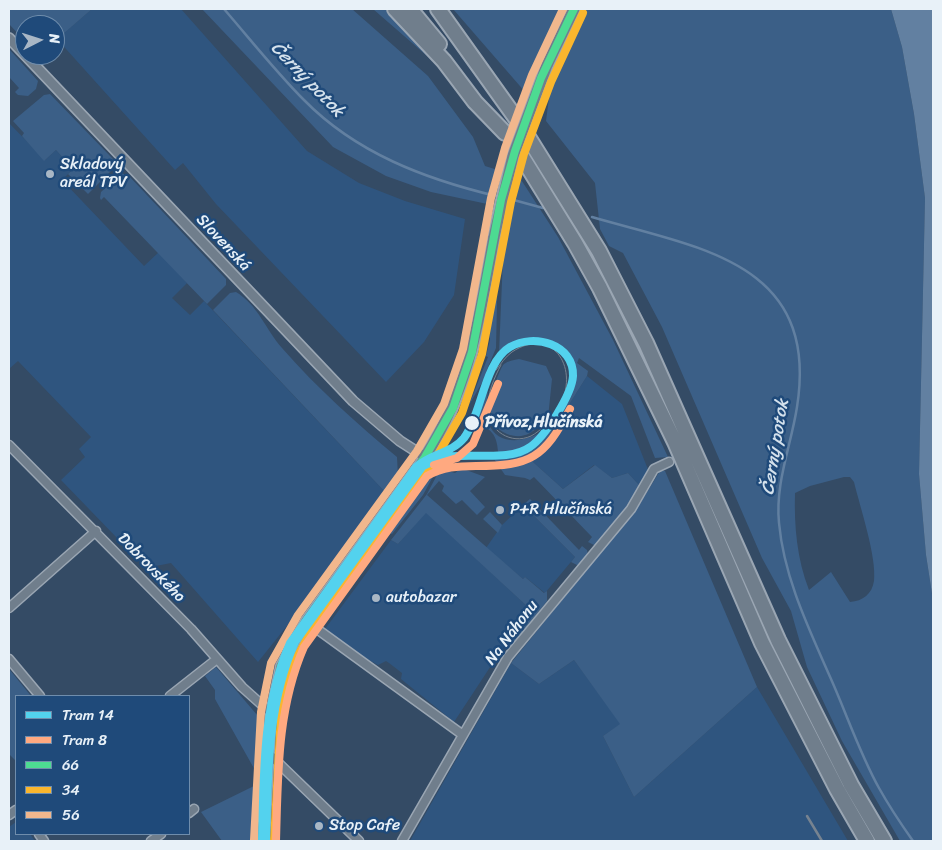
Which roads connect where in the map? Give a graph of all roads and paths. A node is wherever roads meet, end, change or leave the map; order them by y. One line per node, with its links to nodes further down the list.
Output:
1 (395, 9): 2 (highway)
2 (410, 9)
3 (429, 9): 7 (highway)
4 (438, 9): 7 (highway)
5 (574, 9): 12 (main road, bridge)
6 (9, 38): 12 (street, Slovenská)
7 (487, 79): 8 (highway)
8 (518, 122)
9 (528, 138): 28 (highway)
10 (522, 157): 27 (highway)
11 (9, 445): 14 (street, Dobrovského)
12 (425, 457): 16 (street)
13 (669, 462): 22 (street, Na Náhonu)
14 (96, 531): 15 (street); 18 (street, Dobrovského)
15 (9, 608)
16 (306, 621): 21 (street); 22 (street)
17 (9, 659): 19 (street)
18 (216, 659): 20 (street); 21 (street, Dobrovského)
19 (39, 695)
20 (171, 695)
21 (271, 713): 23 (street)
22 (463, 735): 26 (street, Na Náhonu)
23 (268, 753): 24 (street); 25 (street)
24 (264, 841)
25 (359, 841)
26 (402, 841)
27 (867, 841)
28 (884, 841)

